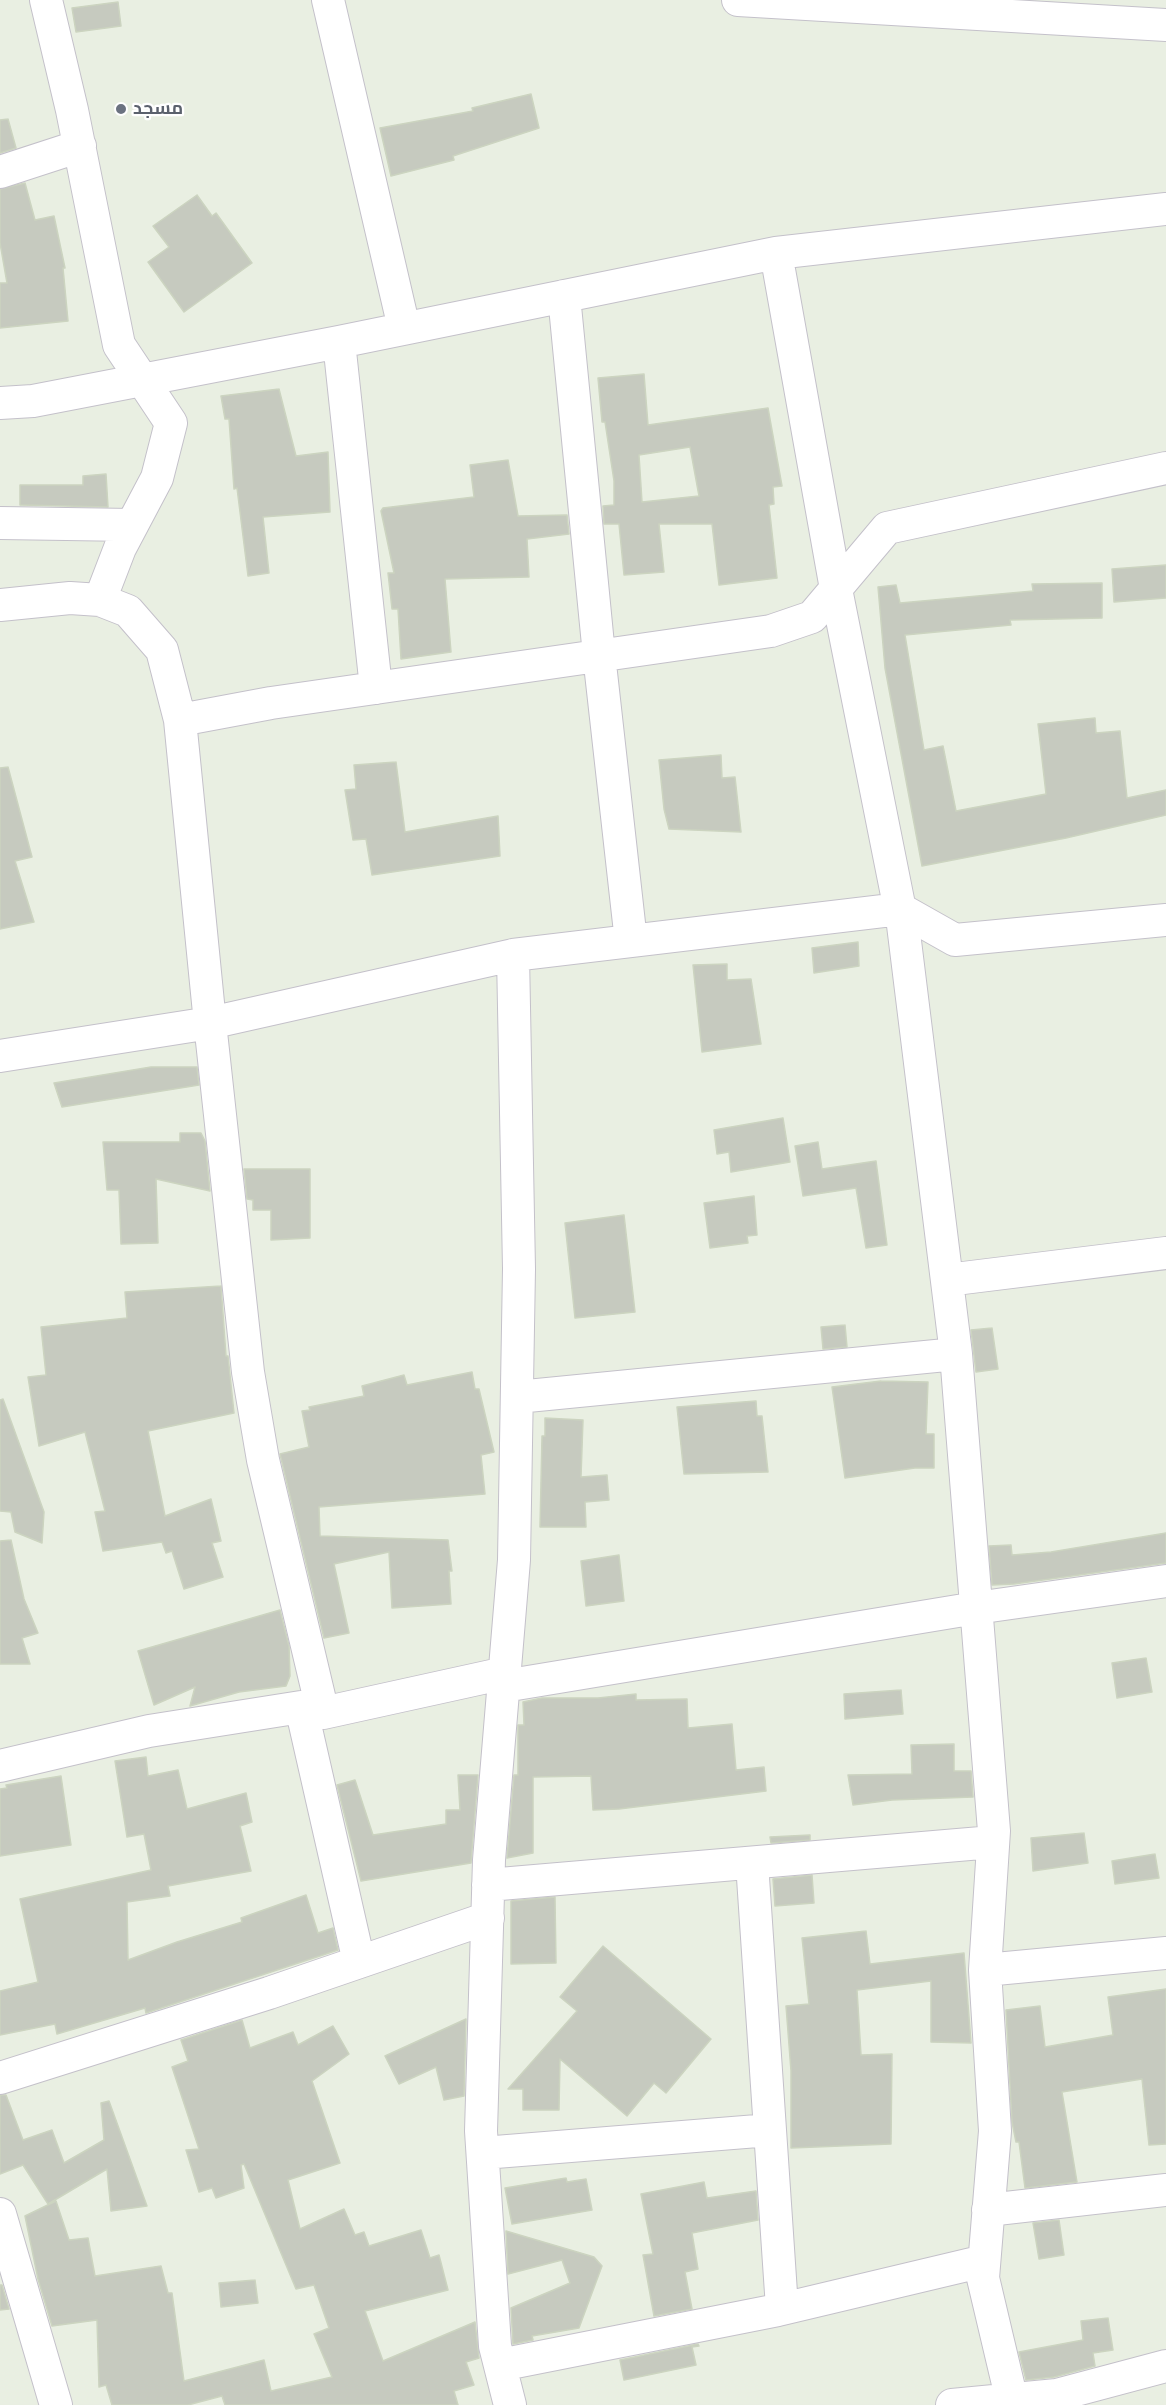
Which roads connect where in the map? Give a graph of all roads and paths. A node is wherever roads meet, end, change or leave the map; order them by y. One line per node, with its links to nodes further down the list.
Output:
1 (46, 0): 5 (street)
2 (328, 0): 10 (street)
3 (738, 0): 4 (street)
4 (1166, 25)
5 (80, 146): 6 (street); 12 (street)
6 (0, 172)
7 (1166, 208): 8 (street)
8 (776, 253): 9 (street); 17 (street)
9 (564, 296): 10 (street); 20 (street)
10 (404, 328): 11 (street)
11 (339, 342): 12 (street); 21 (street)
12 (141, 380): 13 (street); 16 (street)
13 (0, 403)
14 (1166, 468): 17 (street)
15 (0, 523): 16 (street)
16 (132, 525): 18 (street)
17 (836, 589): 20 (street); 23 (street)
18 (100, 600): 19 (street); 22 (street)
19 (0, 605)
20 (599, 655): 21 (street); 25 (street)
21 (376, 688): 22 (street)
22 (180, 720): 27 (street)
23 (900, 909): 24 (street); 25 (street); 30 (street)
24 (1166, 920)
25 (631, 941): 26 (street)
26 (513, 955): 27 (street); 32 (street)
27 (210, 1023): 28 (street); 36 (street)
28 (0, 1056)
29 (1166, 1253): 30 (street)
30 (947, 1280): 31 (street)
31 (956, 1354): 32 (street); 34 (street)
32 (517, 1397): 35 (street)
33 (1166, 1581): 34 (street)
34 (976, 1608): 35 (street); 38 (street)
35 (504, 1679): 36 (street); 40 (street)
36 (312, 1710): 37 (street); 43 (street)
37 (0, 1766)
38 (993, 1842): 39 (street); 44 (street)
39 (752, 1863): 40 (street); 46 (street)
40 (488, 1885): 41 (street)
41 (488, 1918): 43 (street); 47 (street)
42 (1166, 1953): 44 (street)
43 (359, 1962): 45 (street)
44 (985, 1970): 49 (street)
45 (0, 2078)
46 (770, 2130): 47 (street); 52 (street)
47 (483, 2153): 53 (street)
48 (1166, 2190): 49 (street)
49 (988, 2210): 51 (street)
50 (0, 2214): 56 (street)
51 (984, 2261): 52 (street); 55 (street)
52 (783, 2308): 53 (street)
53 (500, 2365): 57 (street)
54 (1166, 2366): 55 (street)
55 (1012, 2402): 58 (street)
56 (56, 2405)
57 (510, 2405)
58 (952, 2405)

